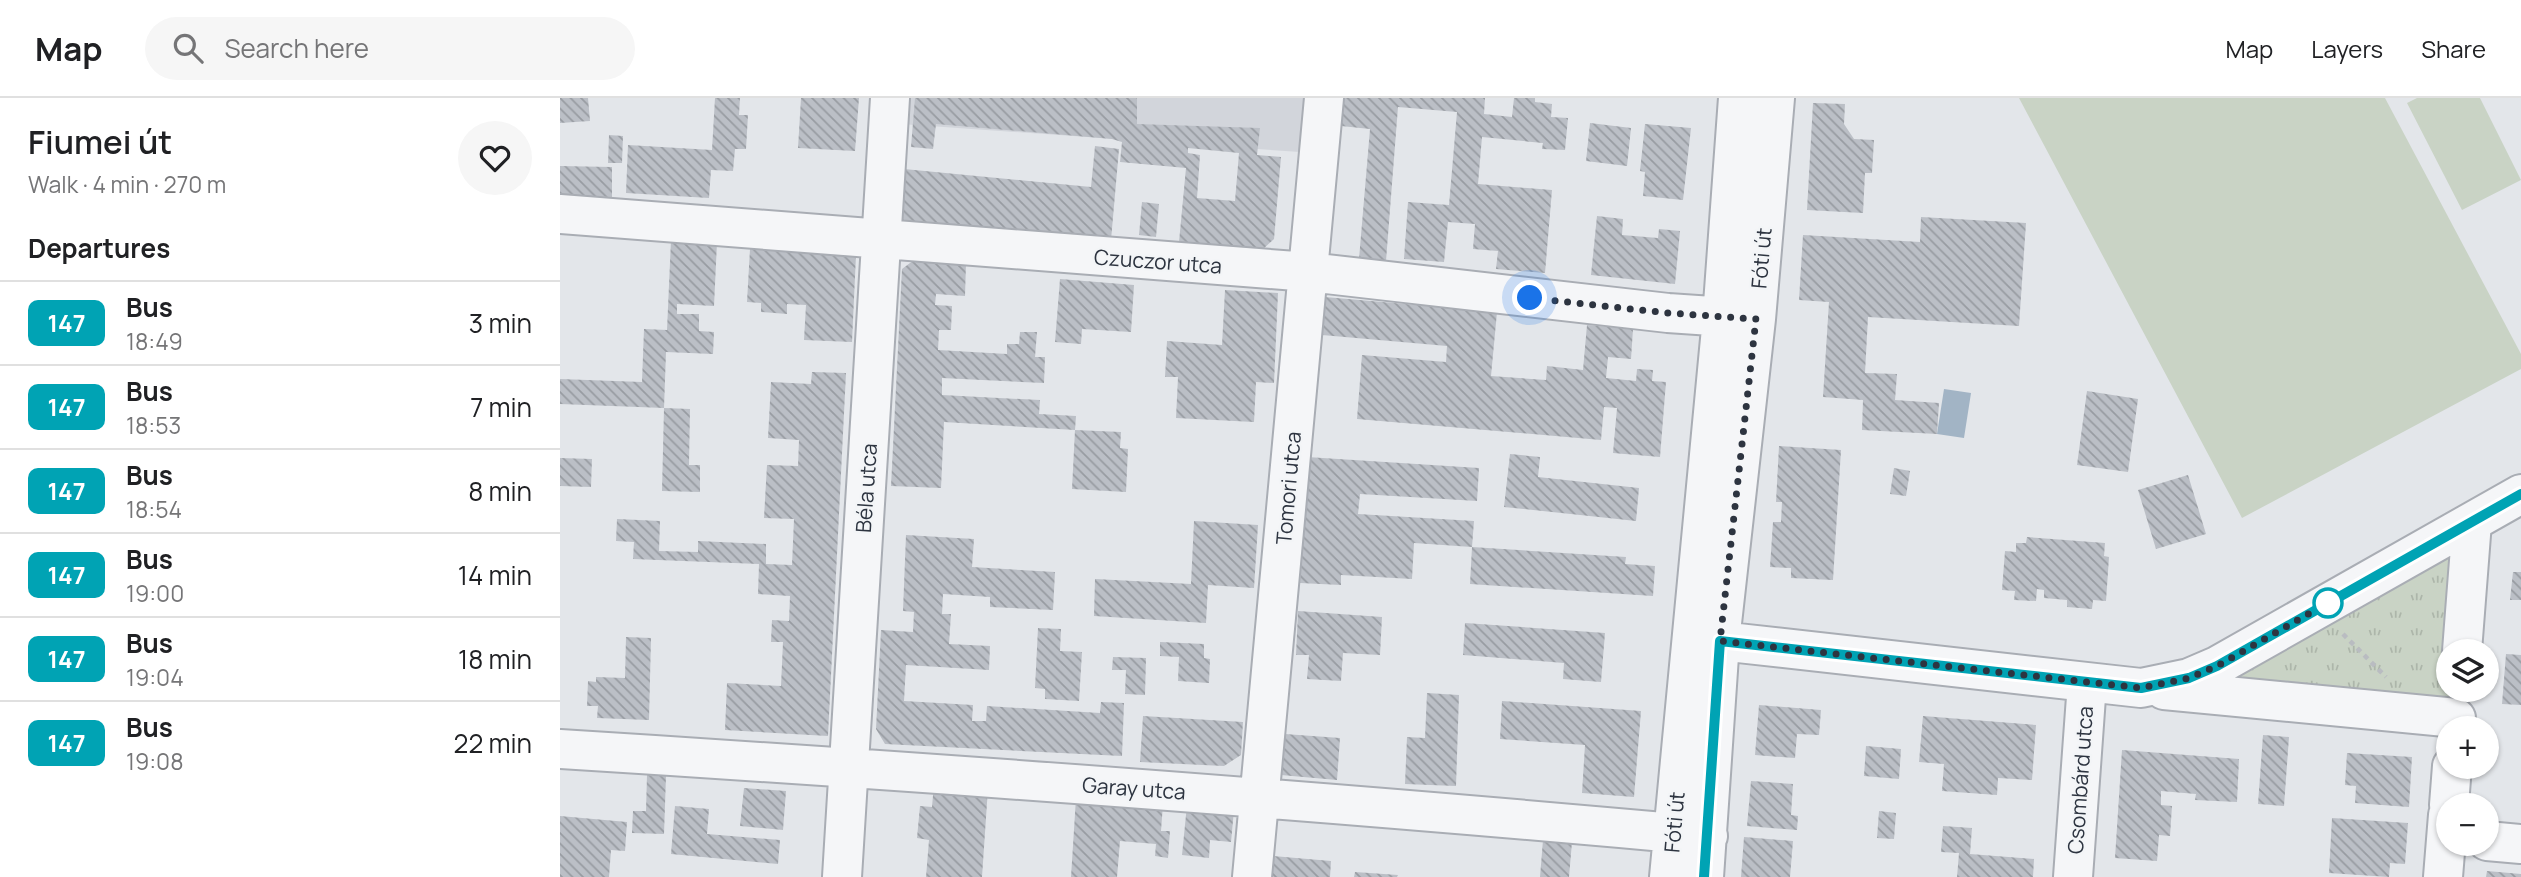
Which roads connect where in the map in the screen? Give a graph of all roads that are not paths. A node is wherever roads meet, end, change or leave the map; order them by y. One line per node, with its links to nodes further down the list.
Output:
1 (890, 98): 6 (street, Béla utca)
2 (1324, 98): 7 (street, Tomori utca)
3 (1738, 98): 8 (street, Fóti út)
4 (1776, 98): 8 (street, Fóti út)
5 (560, 214): 6 (street, Czuczor utca)
6 (882, 240): 7 (street, Czuczor utca); 17 (street, Béla utca)
7 (1308, 272): 8 (street, Czuczor utca); 18 (street, Tomori utca)
8 (1739, 318): 12 (street, Fóti út); 19 (street, Fóti út)
9 (2521, 494): 10 (street)
10 (2472, 522): 11 (street); 14 (street)
11 (2463, 639)
12 (1720, 641): 13 (street); 19 (street, Fóti út)
13 (2087, 683): 14 (street); 27 (street, Csombárd utca)
14 (2141, 688): 15 (street)
15 (2457, 712)
16 (560, 749): 17 (street, Garay utca)
17 (848, 767): 18 (street, Garay utca); 23 (street, Béla utca)
18 (1259, 797): 19 (street, Garay utca); 24 (street, Tomori utca)
19 (1690, 835): 25 (street, Fóti út); 26 (street, Fóti út)
20 (2499, 842): 21 (street)
21 (2521, 844)
22 (2445, 856): 28 (street)
23 (842, 877)
24 (1252, 877)
25 (1669, 877)
26 (1704, 877)
27 (2073, 877)
28 (2443, 877)

